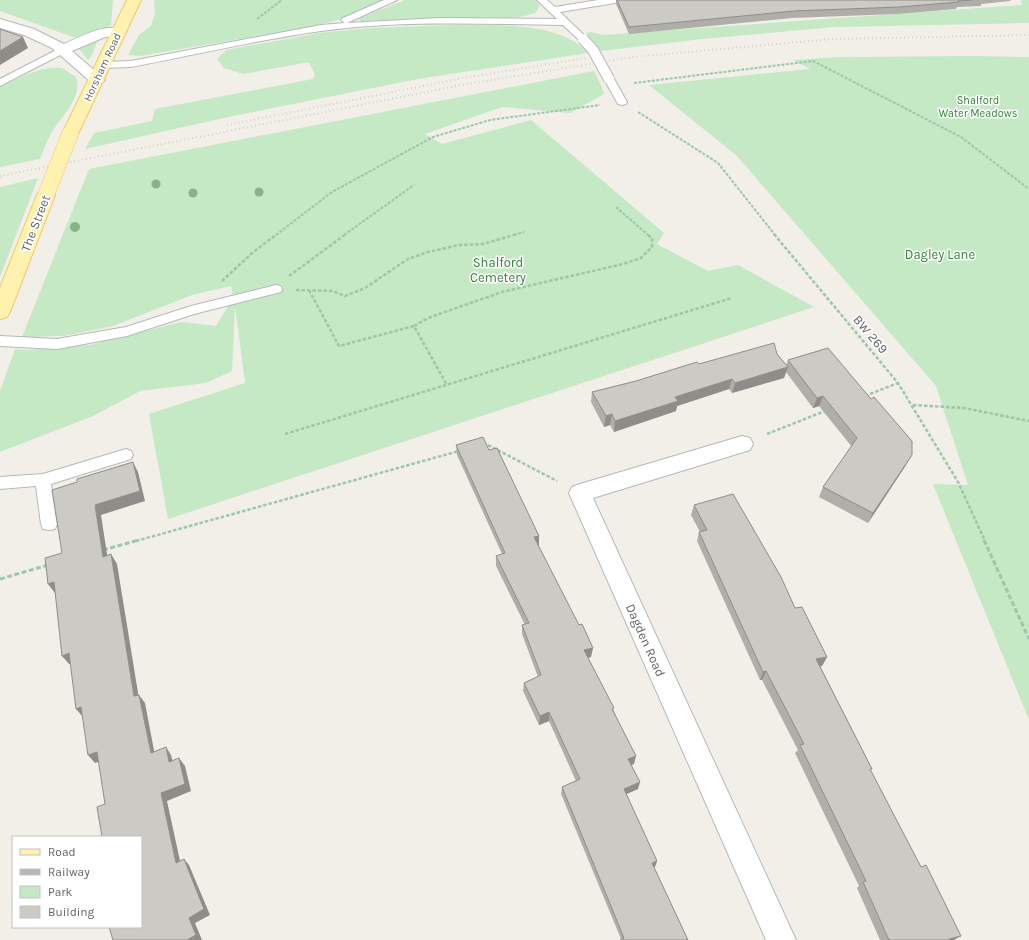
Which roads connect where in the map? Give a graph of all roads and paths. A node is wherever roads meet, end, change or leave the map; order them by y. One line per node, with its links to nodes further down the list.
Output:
1 (134, 0): 9 (main road, Horsham Road)
2 (392, 0): 8 (lane)
3 (542, 0): 5 (lane)
4 (615, 0): 5 (lane)
5 (554, 10): 6 (lane)
6 (565, 22): 8 (lane); 14 (lane, bridge)
7 (0, 23): 10 (street)
8 (321, 28): 11 (lane)
9 (118, 32): 10 (street); 11 (main road, Horsham Road)
10 (62, 50): 12 (street); 13 (lane)
11 (102, 65): 12 (main road, Horsham Road)
12 (97, 80): 16 (main road, Horsham Road)
13 (0, 83)
14 (611, 83): 15 (lane); 18 (path)
15 (622, 102): 24 (path); 28 (path, BW 269)
16 (70, 134): 25 (main road, The Street, bridge)
17 (414, 185): 21 (path)
18 (1029, 189)
19 (616, 207): 26 (path)
20 (524, 232): 22 (path)
21 (276, 289): 22 (path); 24 (lane)
22 (309, 290): 26 (path)
23 (732, 298): 29 (path)
24 (191, 310): 27 (lane)
25 (0, 312)
26 (414, 326): 29 (path)
27 (0, 341)
28 (898, 383): 30 (path); 31 (path, BW 269)
29 (447, 385): 34 (path)
30 (861, 397)
31 (913, 405): 33 (path); 46 (path, BW 269)
32 (831, 409): 35 (path)
33 (1029, 421)
34 (285, 434)
35 (742, 444): 41 (street)
36 (478, 446): 41 (path)
37 (463, 450): 43 (path)
38 (126, 455): 39 (lane)
39 (43, 480): 40 (lane); 42 (lane)
40 (0, 483)
41 (580, 493): 47 (street, Dagden Road)
42 (49, 524)
43 (99, 551)
44 (53, 564): 45 (path)
45 (0, 578)
46 (1029, 639)
47 (781, 940)

